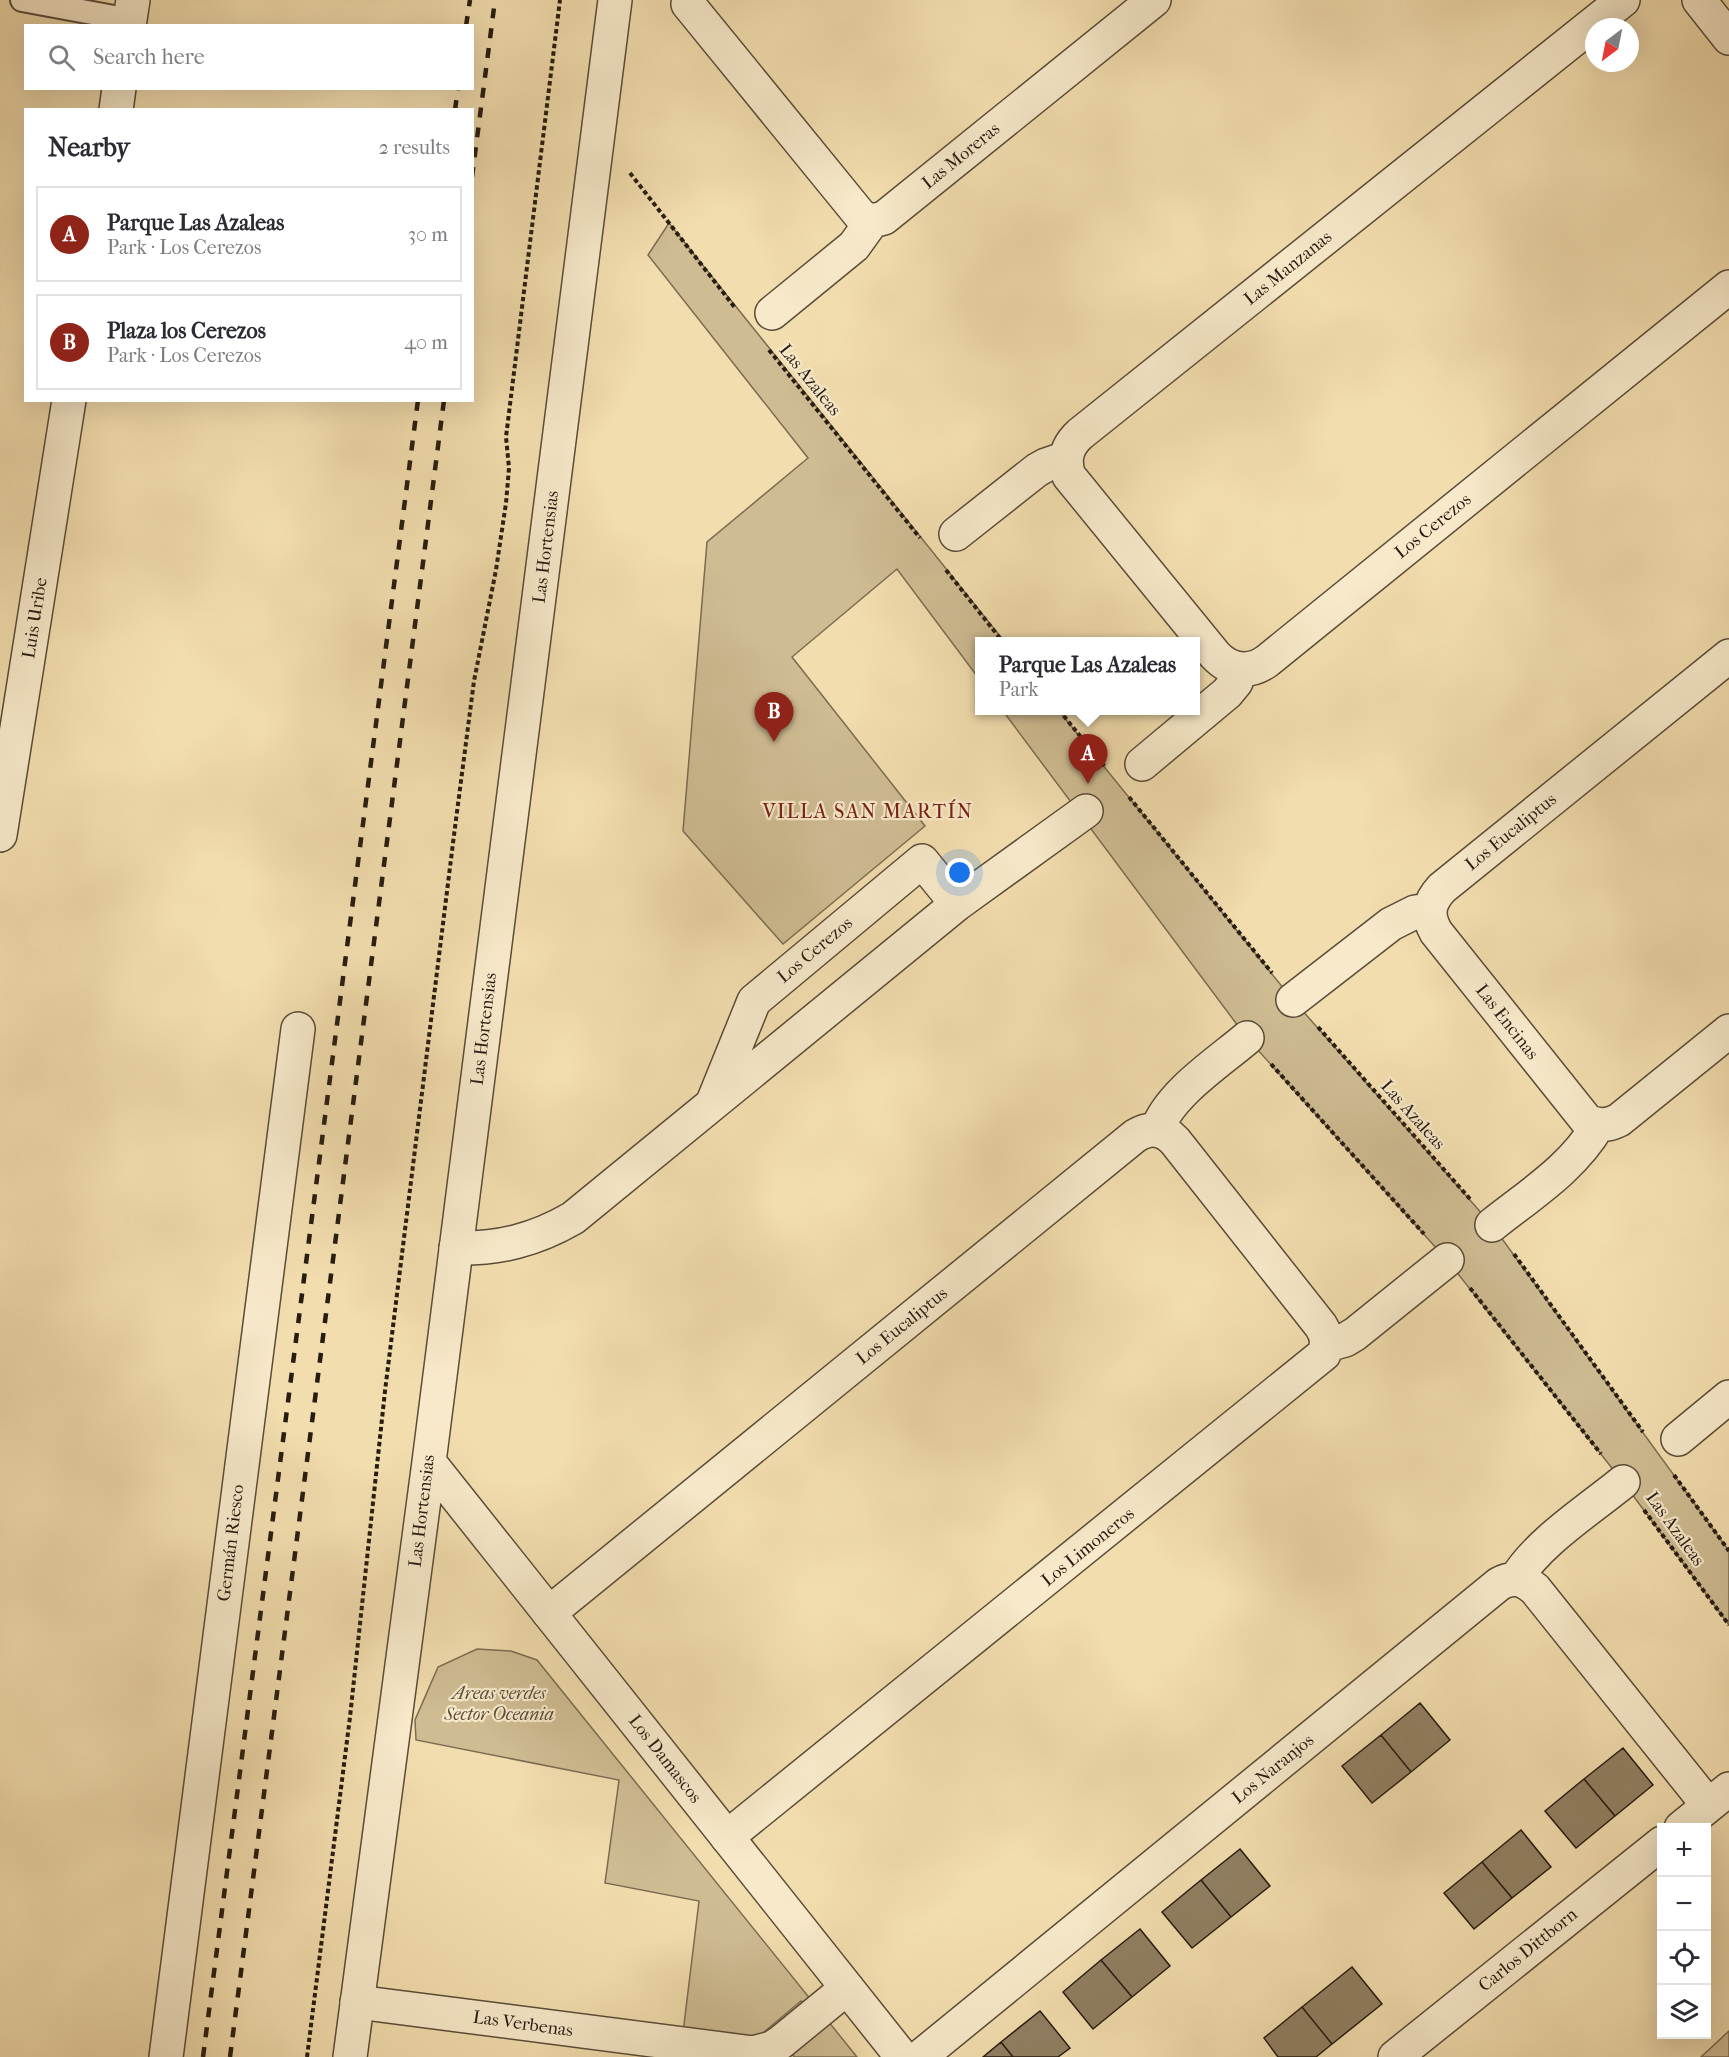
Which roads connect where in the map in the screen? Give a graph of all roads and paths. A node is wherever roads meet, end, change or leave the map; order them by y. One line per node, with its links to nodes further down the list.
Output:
1 (22, 0): 8 (lane)
2 (560, 0): 64 (path)
3 (615, 0): 12 (street, Las Hortensias)
4 (1154, 0): 13 (street, Las Moreras)
5 (1623, 0): 19 (street, Las Manzanas)
6 (1698, 0): 9 (street)
7 (681, 1): 13 (street)
8 (131, 15)
9 (1729, 38)
10 (119, 90): 11 (street)
11 (116, 108)
12 (598, 134): 15 (path); 44 (street, Las Hortensias)
13 (872, 221): 16 (street, Las Moreras)
14 (1729, 287): 27 (street, Los Cerezos)
15 (738, 311)
16 (772, 313)
17 (766, 347): 21 (path, Las Azaleas)
18 (69, 402): 33 (street, Luis Uribe)
19 (1066, 458): 20 (street); 24 (street)
20 (956, 534)
21 (924, 543)
22 (939, 562): 23 (path)
23 (1000, 637)
24 (1200, 637)
25 (1200, 637): 27 (street)
26 (1729, 656): 35 (street, Los Eucaliptus)
27 (1240, 670): 29 (street)
28 (1062, 715): 30 (path)
29 (1142, 764)
30 (1111, 775)
31 (1125, 793): 36 (path, Las Azaleas)
32 (1086, 811): 34 (street, Los Cerezos)
33 (0, 835)
34 (957, 904): 40 (street, Los Cerezos); 40 (street, Los Cerezos)
35 (1429, 910): 36 (street); 41 (street, Las Encinas)
36 (1293, 1000): 43 (path, Las Azaleas)
37 (298, 1029): 63 (street, Germán Riesco)
38 (1729, 1031): 41 (street)
39 (1248, 1038): 42 (street); 45 (path, Las Azaleas)
40 (711, 1106): 44 (street, Los Cerezos)
41 (1598, 1125): 43 (street)
42 (1157, 1130): 46 (street); 55 (street, Los Eucaliptus)
43 (1492, 1225): 48 (path, Las Azaleas)
44 (456, 1248): 50 (street, Las Hortensias)
45 (1447, 1260): 46 (street, Los Limoneros); 52 (path, Las Azaleas)
46 (1327, 1345): 59 (street, Los Limoneros)
47 (1729, 1397): 49 (street)
48 (1645, 1435)
49 (1678, 1439)
50 (429, 1462): 55 (street, Los Damascos); 62 (street, Las Hortensias)
51 (1673, 1473): 53 (path, Las Azaleas)
52 (1623, 1482): 54 (street, Los Naranjos); 56 (path, Las Azaleas)
53 (1729, 1551)
54 (1516, 1579): 57 (street); 67 (street, Los Naranjos)
55 (549, 1613): 59 (street, Los Damascos)
56 (1729, 1625)
57 (1719, 1797): 58 (street)
58 (1686, 1823)
59 (727, 1837): 61 (street, Los Damascos)
60 (1657, 1847): 68 (street, Carlos Dittborn)
61 (847, 1988): 62 (street, Las Verbenas); 66 (street, Los Damascos)
62 (357, 2002): 65 (street, Las Hortensias)
63 (166, 2057)
64 (307, 2057)
65 (350, 2057)
66 (902, 2057)
67 (920, 2057)
68 (1395, 2057)

